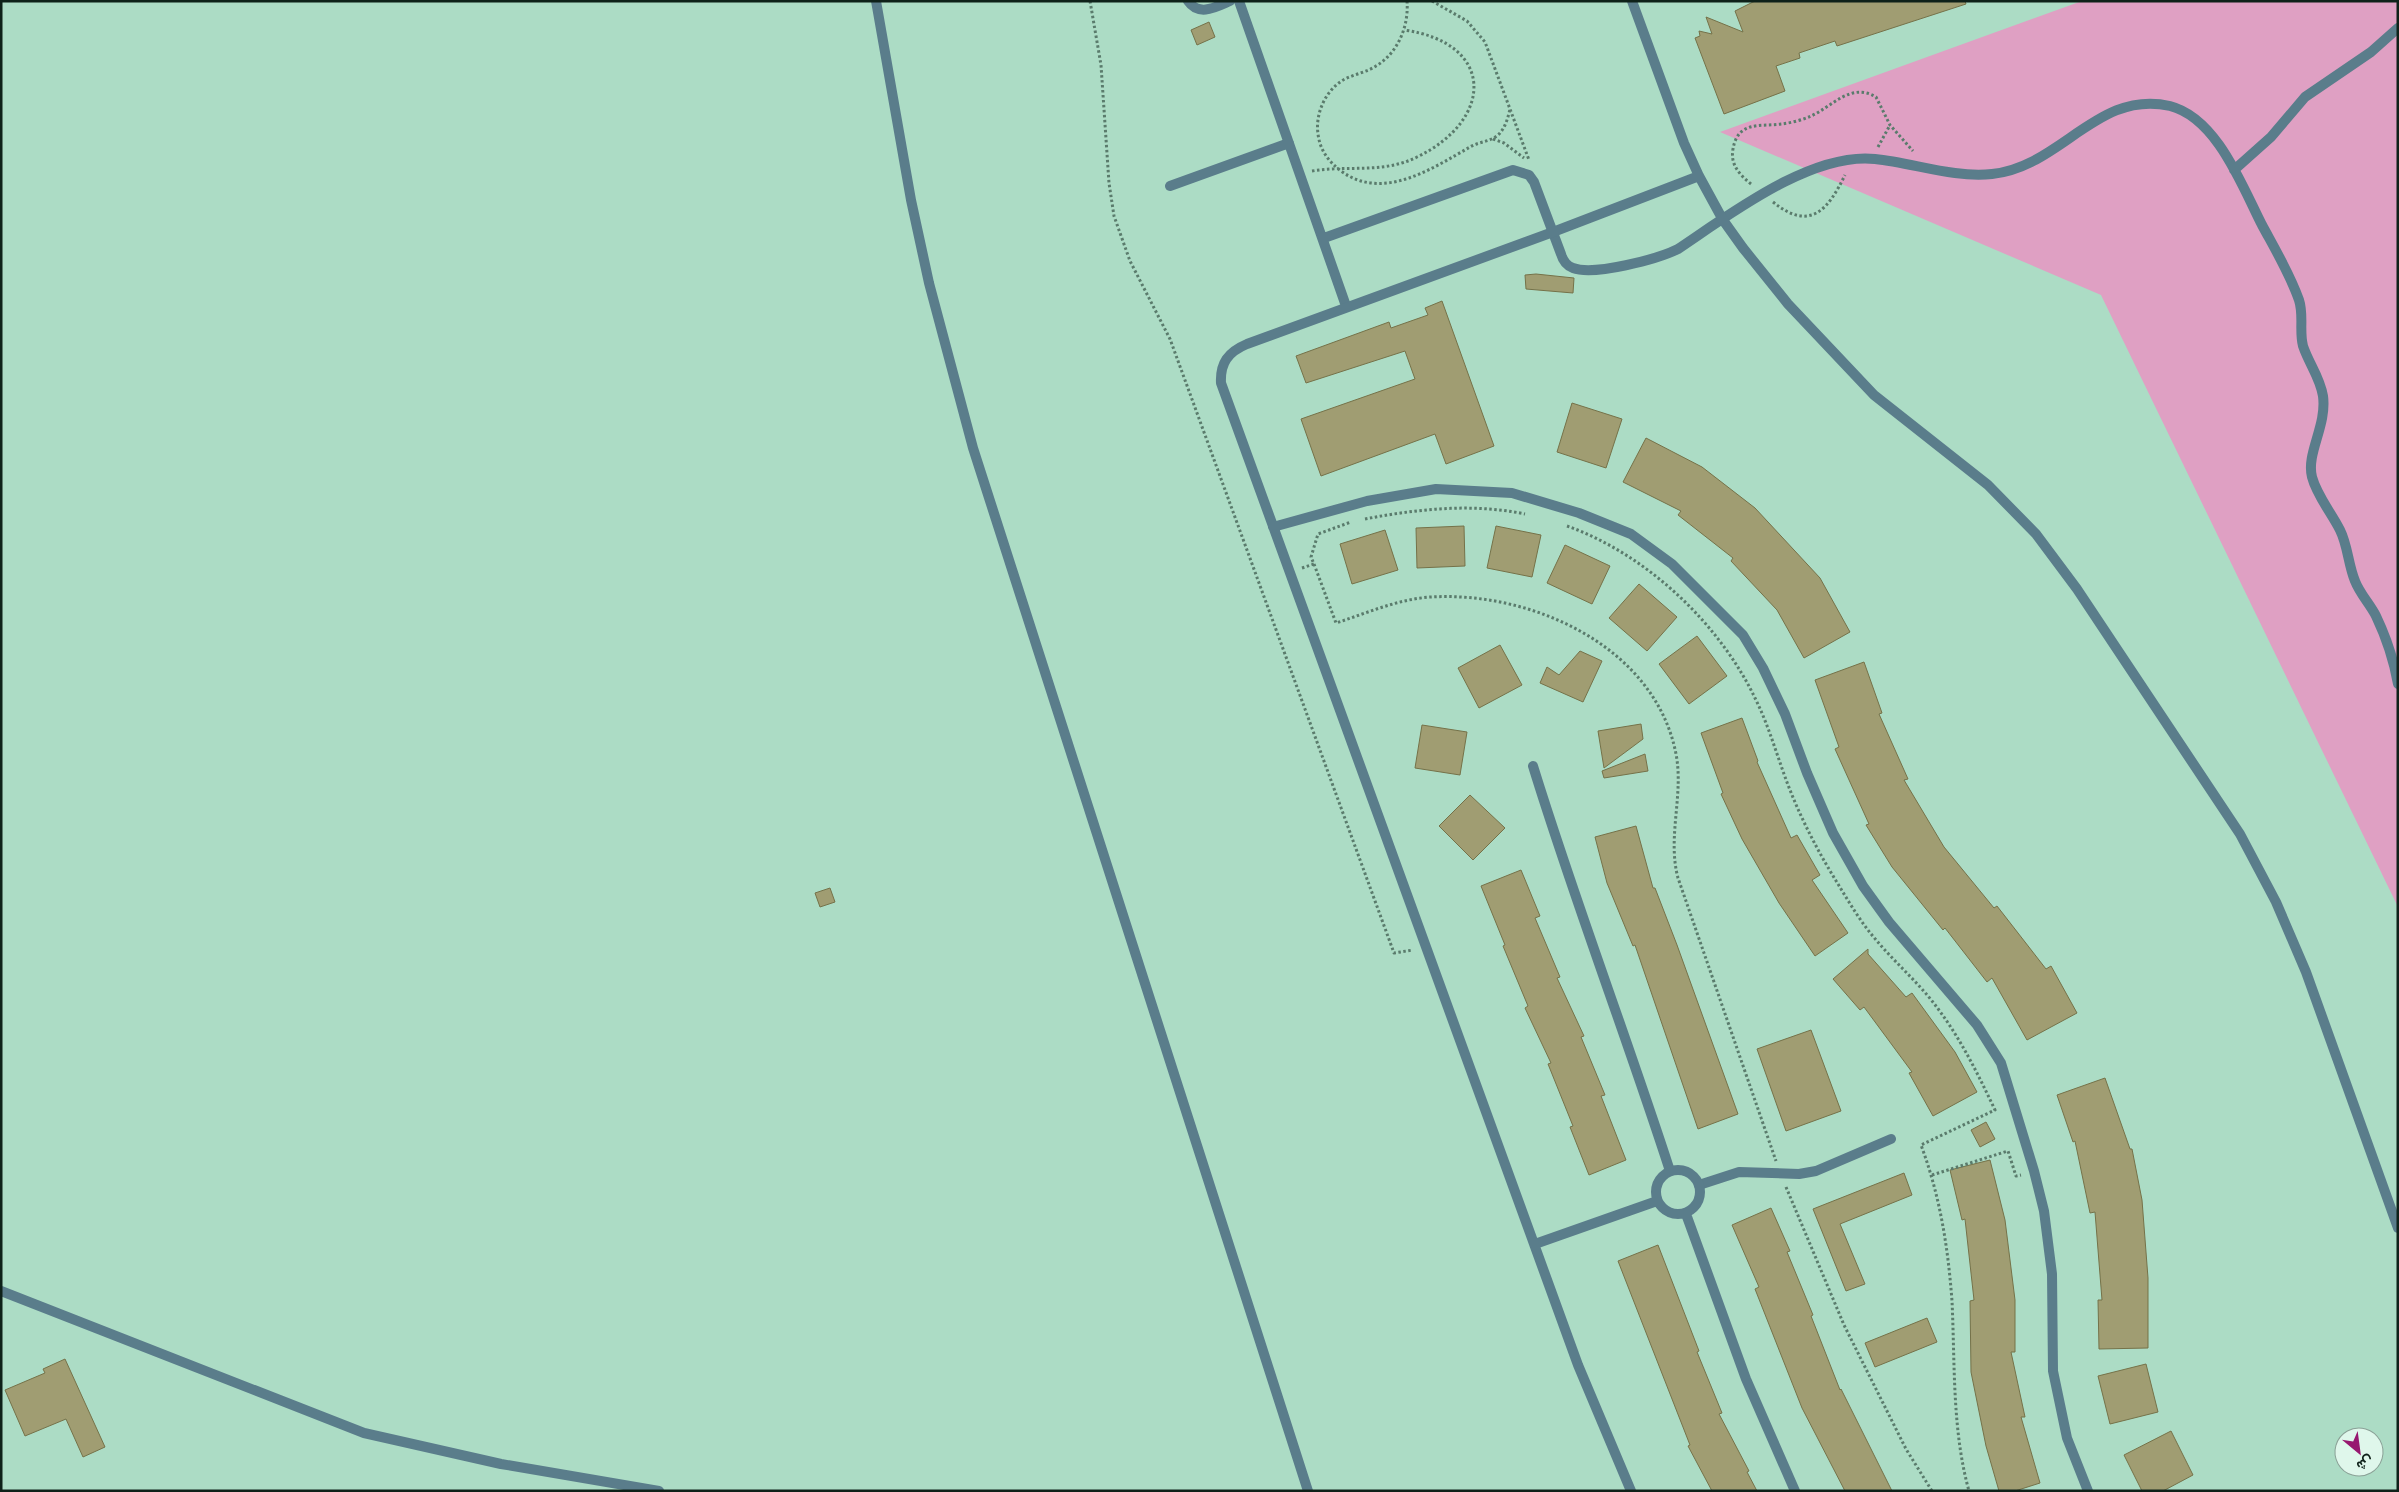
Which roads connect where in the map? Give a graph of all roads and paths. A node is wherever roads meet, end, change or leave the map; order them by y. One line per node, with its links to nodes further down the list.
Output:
1 (876, 1): 45 (street)
2 (1090, 1): 32 (path)
3 (1188, 1): 4 (street)
4 (1230, 1)
5 (1240, 1): 14 (street)
6 (1407, 1): 10 (path)
7 (1432, 1): 11 (path)
8 (1634, 2): 19 (street)
9 (2398, 28): 17 (street)
10 (1404, 30): 16 (path); 16 (path)
11 (1510, 108): 13 (path); 13 (path)
12 (1890, 125): 15 (path)
13 (1493, 139): 16 (path)
14 (1289, 143): 18 (street); 20 (street)
15 (1872, 159): 17 (street); 21 (street)
16 (1336, 167): 18 (path)
17 (2234, 170): 30 (street)
18 (1300, 173): 23 (street)
19 (1699, 176): 21 (street); 22 (street)
20 (1170, 186)
21 (1723, 220): 22 (street); 41 (street)
22 (1553, 232): 23 (street); 24 (street)
23 (1324, 238): 24 (street)
24 (1346, 306): 27 (street)
25 (1527, 514): 28 (path)
26 (1564, 526): 37 (path)
27 (1272, 527): 29 (street); 35 (street)
28 (1314, 564): 29 (path); 36 (path)
29 (1289, 573): 32 (street)
30 (2398, 684)
31 (1533, 766): 34 (street)
32 (1426, 948): 42 (street)
33 (1891, 1139): 36 (street)
34 (1670, 1171): 38 (street); 39 (street)
35 (2034, 1171): 37 (path); 50 (street)
36 (1781, 1174): 38 (street); 48 (path)
37 (1932, 1175): 49 (path)
38 (1699, 1184): 40 (street)
39 (1657, 1201): 40 (street); 42 (street)
40 (1686, 1214): 47 (street)
41 (2398, 1228)
42 (1535, 1244): 46 (street)
43 (1, 1291): 44 (street)
44 (659, 1491)
45 (1308, 1491)
46 (1631, 1491)
47 (1795, 1491)
48 (1932, 1491)
49 (1969, 1491)
50 (2088, 1491)

